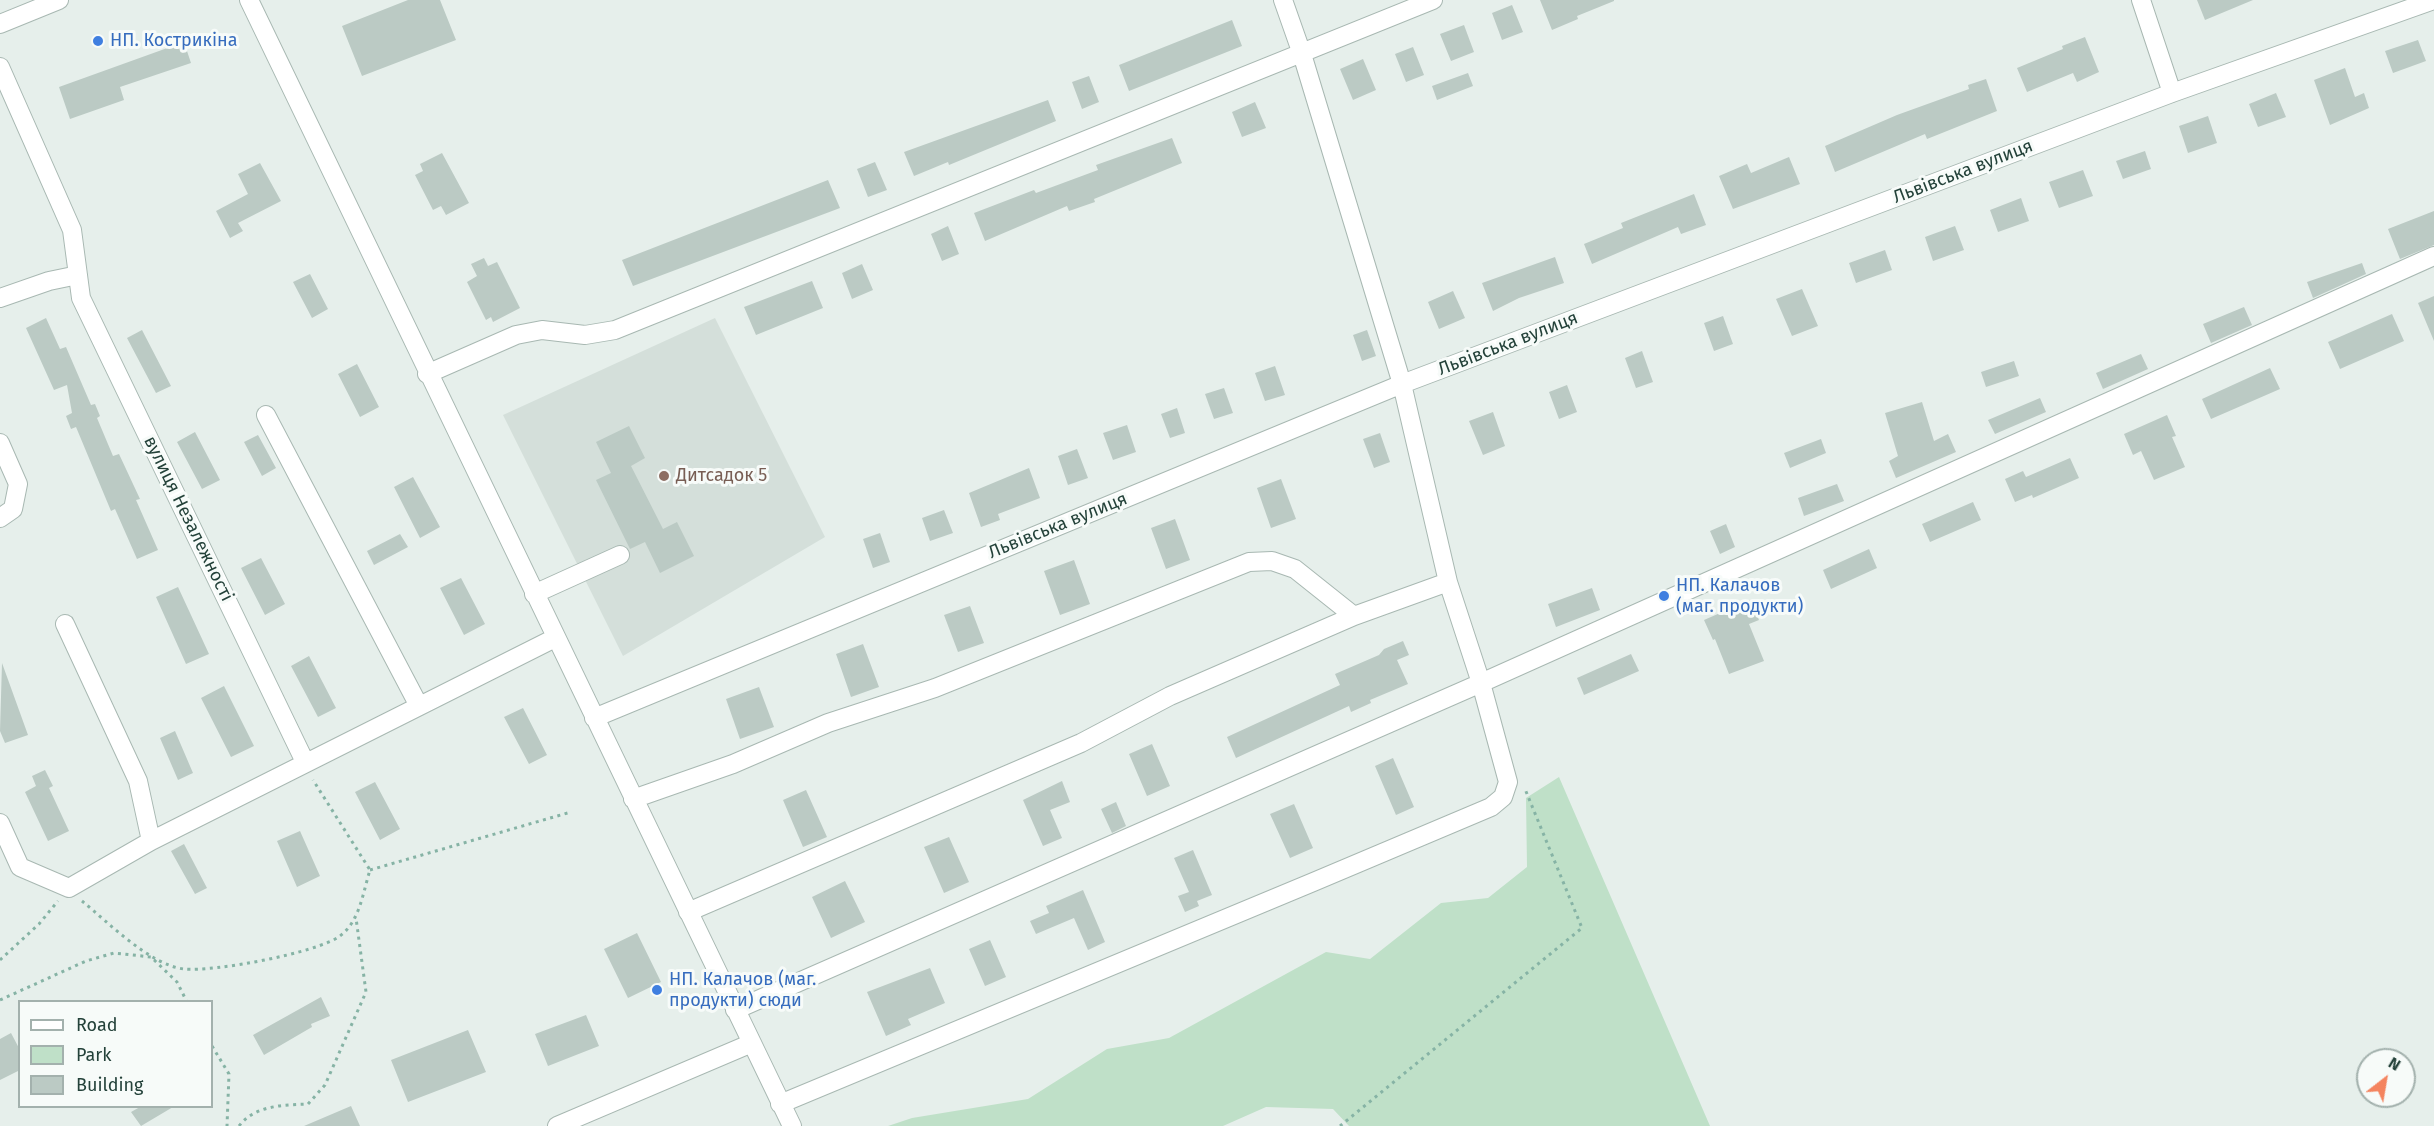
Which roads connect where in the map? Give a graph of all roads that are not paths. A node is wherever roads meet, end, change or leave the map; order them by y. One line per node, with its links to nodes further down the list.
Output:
1 (59, 0): 7 (street)
2 (249, 0): 14 (street)
3 (1283, 0): 8 (street)
4 (1433, 0): 8 (street)
5 (2141, 0): 10 (street)
6 (2434, 0): 10 (street, Львівська вулиця)
7 (0, 24)
8 (1302, 54): 14 (street); 15 (street)
9 (0, 67): 12 (street, вулиця Незалежності)
10 (2172, 93): 15 (street, Львівська вулиця)
11 (2434, 256): 25 (street)
12 (78, 275): 13 (street); 28 (street, вулиця Незалежності)
13 (0, 297)
14 (427, 375): 21 (street)
15 (1402, 384): 20 (street); 27 (street, Львівська вулиця)
16 (266, 415): 26 (street)
17 (0, 443): 18 (street)
18 (0, 518)
19 (620, 555): 21 (street)
20 (1448, 582): 22 (street); 25 (street)
21 (534, 594): 24 (street)
22 (1354, 616): 29 (street); 32 (street)
23 (65, 624): 31 (street)
24 (555, 638): 26 (street); 27 (street)
25 (1481, 683): 33 (street); 35 (street)
26 (419, 706): 28 (street)
27 (594, 718): 29 (street)
28 (305, 762): 31 (street)
29 (633, 799): 32 (street)
30 (0, 823): 31 (street)
31 (151, 841)
32 (688, 912): 33 (street)
33 (735, 1010): 34 (street)
34 (752, 1043): 35 (street); 36 (street)
35 (780, 1104): 37 (street)
36 (557, 1126)
37 (792, 1126)

